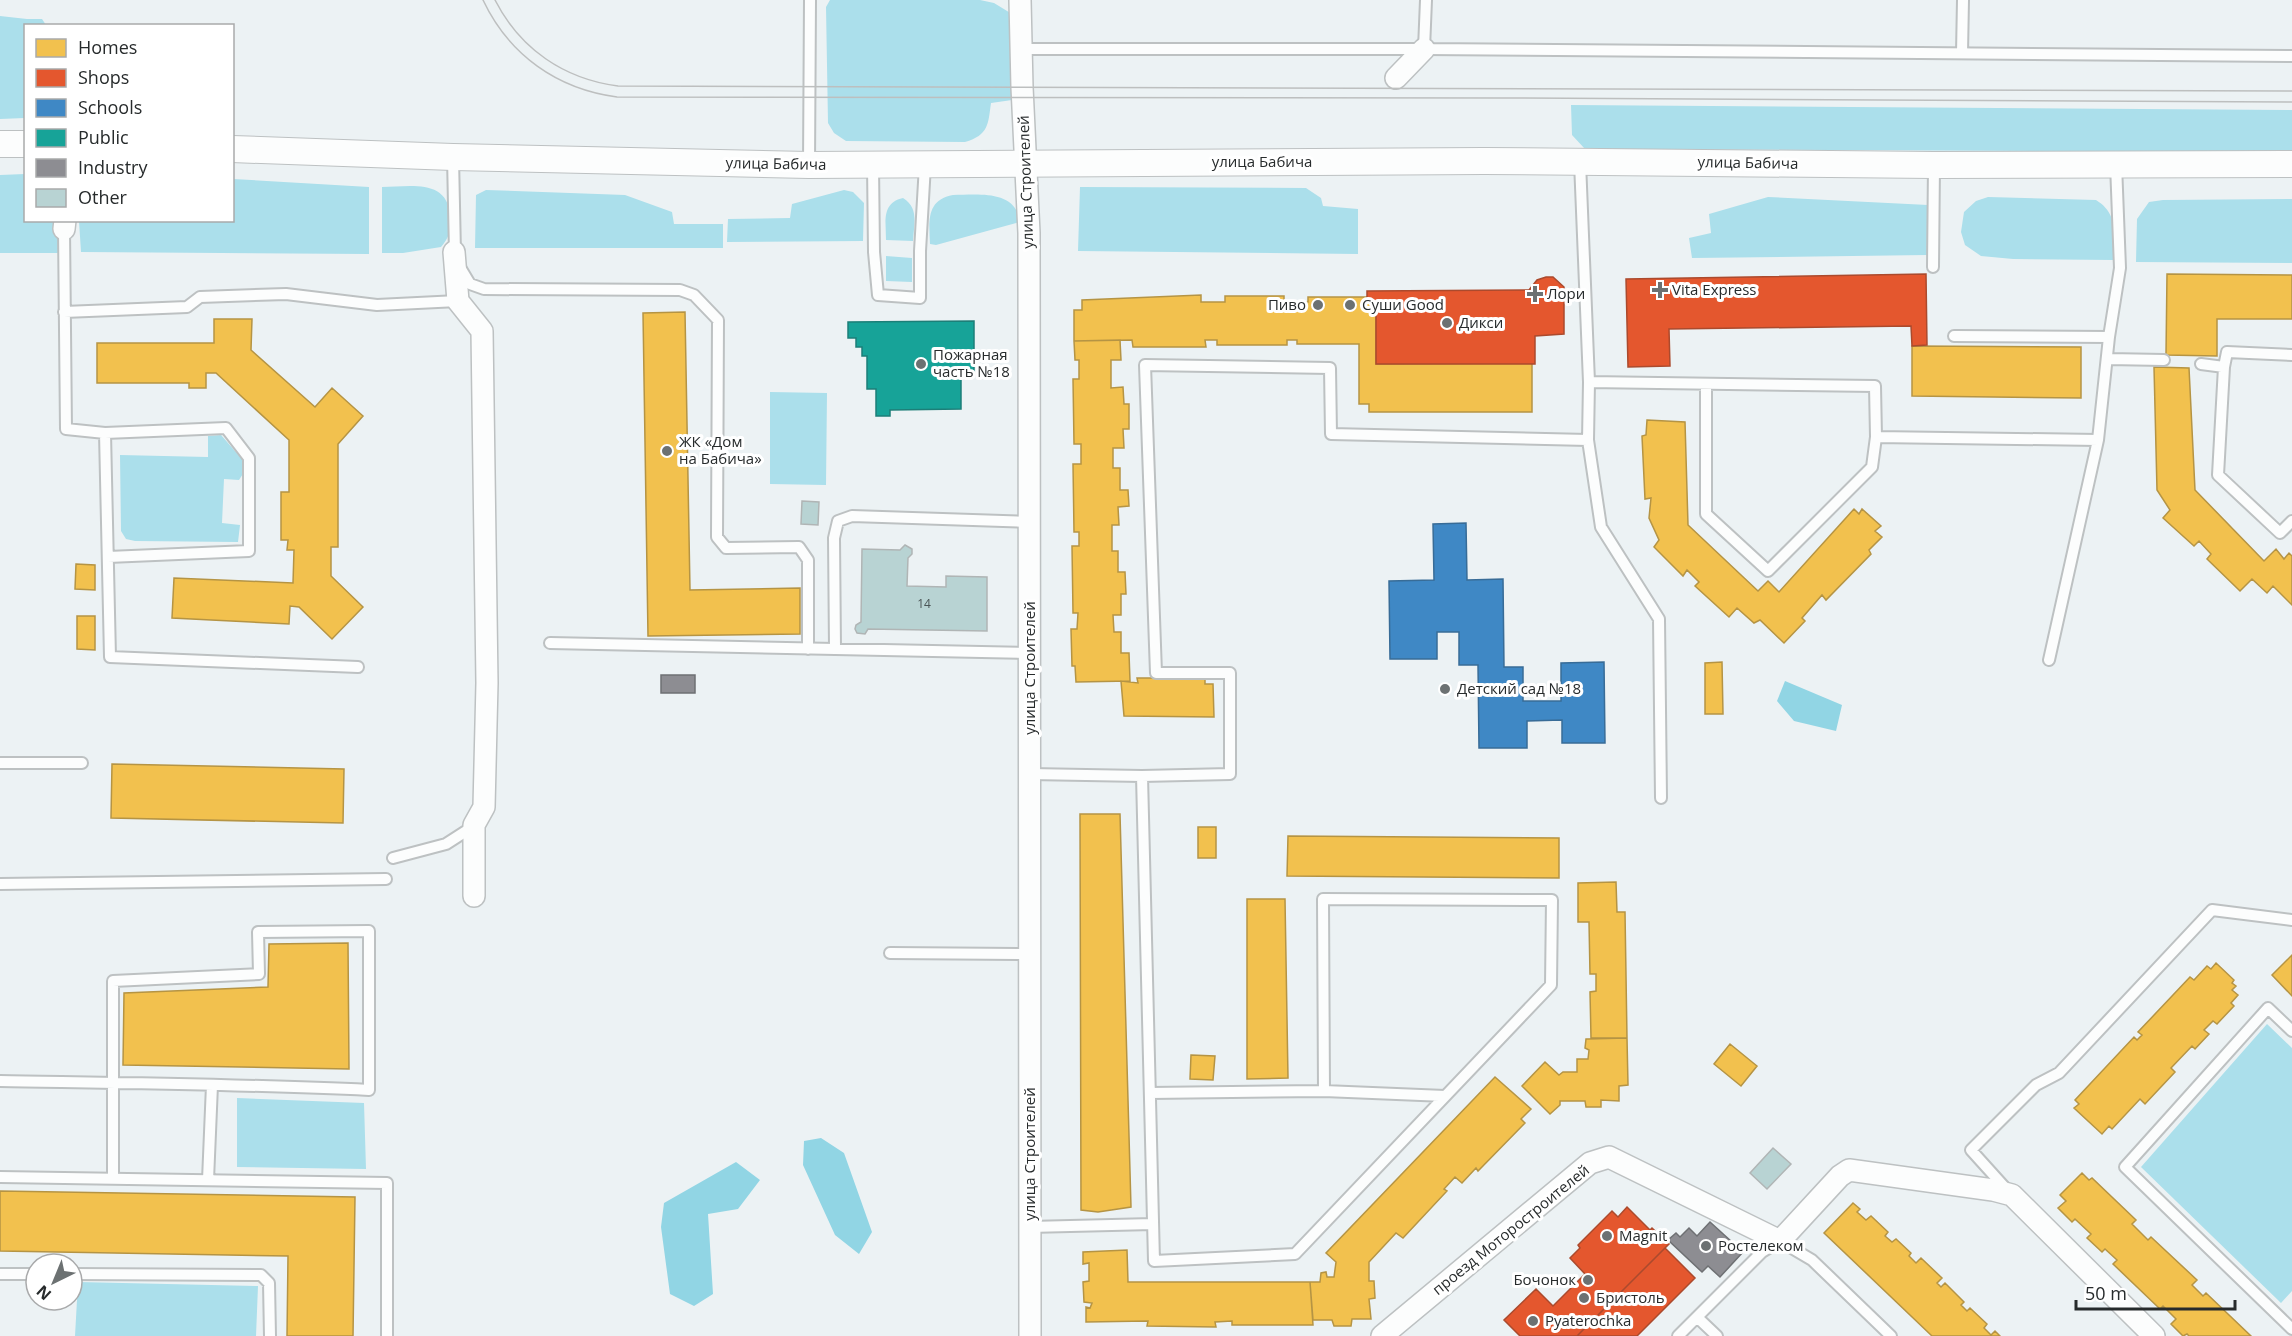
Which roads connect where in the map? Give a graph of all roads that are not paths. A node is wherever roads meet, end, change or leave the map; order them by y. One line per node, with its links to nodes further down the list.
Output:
1 (810, 0): 18 (lane)
2 (1020, 0): 5 (street, улица Строителей)
3 (1426, 0): 6 (lane)
4 (1963, 0): 7 (lane)
5 (1021, 49): 6 (lane); 15 (street, улица Строителей)
6 (1424, 49): 7 (lane); 9 (street)
7 (1962, 53): 8 (lane)
8 (2292, 56)
9 (1396, 78)
10 (0, 144): 11 (street)
11 (24, 144)
12 (234, 149): 13 (street, улица Бабича)
13 (453, 157): 18 (street, улица Бабича); 23 (lane)
14 (1580, 161): 15 (street, улица Бабича); 21 (street, улица Бабича); 34 (lane)
15 (1026, 163): 20 (street, улица Бабича); 41 (street, улица Строителей)
16 (2116, 164): 17 (street, улица Бабича); 21 (street, улица Бабича); 28 (lane)
17 (2292, 164)
18 (809, 165): 19 (street, улица Бабича)
19 (873, 165): 20 (street, улица Бабича); 20 (lane)
20 (925, 165)
21 (1934, 165): 24 (lane)
22 (64, 225): 26 (lane)
23 (454, 252): 25 (street); 45 (lane)
24 (1933, 267)
25 (458, 301): 26 (lane); 54 (street)
26 (64, 312): 36 (lane)
27 (1954, 336): 28 (lane)
28 (2109, 337): 30 (lane)
29 (2292, 355): 33 (lane)
30 (2108, 359): 31 (lane); 39 (lane)
31 (2164, 360)
32 (2201, 364): 33 (lane)
33 (2224, 367): 40 (lane)
34 (1589, 382): 35 (lane); 38 (lane)
35 (1706, 384): 37 (lane); 37 (lane)
36 (105, 433): 42 (lane); 42 (lane)
37 (1876, 437): 39 (lane)
38 (1588, 440): 52 (lane); 53 (lane)
39 (2098, 440): 47 (lane)
40 (2292, 521)
41 (1030, 522): 44 (lane); 46 (street, улица Строителей)
42 (108, 557): 48 (lane)
43 (550, 643): 45 (lane)
44 (835, 648): 45 (lane); 46 (lane)
45 (808, 649)
46 (1030, 653): 51 (street, улица Строителей)
47 (2049, 660)
48 (358, 667)
49 (0, 763): 50 (lane)
50 (82, 763)
51 (1030, 774): 52 (lane); 61 (street, улица Строителей)
52 (1142, 776): 67 (lane)
53 (1661, 798)
54 (474, 825): 55 (lane); 58 (street)
55 (393, 858)
56 (386, 879): 57 (lane)
57 (0, 884)
58 (474, 896)
59 (2292, 920): 72 (lane)
60 (890, 953): 61 (lane)
61 (1030, 954): 74 (street, улица Строителей)
62 (2292, 1031): 80 (lane)
63 (0, 1081): 64 (lane)
64 (111, 1083): 65 (lane); 65 (lane); 70 (lane)
65 (212, 1085): 71 (lane)
66 (1324, 1091): 67 (lane); 68 (lane); 68 (lane)
67 (1150, 1093): 73 (lane)
68 (1445, 1096): 73 (lane)
69 (0, 1177): 70 (lane)
70 (112, 1179): 71 (lane)
71 (208, 1180): 82 (lane)
72 (2012, 1196): 75 (street); 88 (street)
73 (1153, 1224): 74 (lane)
74 (1029, 1227): 83 (street, улица Строителей)
75 (1780, 1241): 79 (lane); 84 (street, проезд Моторостроителей); 87 (lane)
76 (0, 1274): 77 (lane)
77 (24, 1274)
78 (84, 1274): 81 (lane)
79 (1697, 1317): 85 (lane); 86 (lane)
80 (2292, 1329)
81 (270, 1336)
82 (387, 1336)
83 (1030, 1336)
84 (1382, 1336)
85 (1678, 1336)
86 (1717, 1336)
87 (1891, 1336)
88 (2154, 1336)

